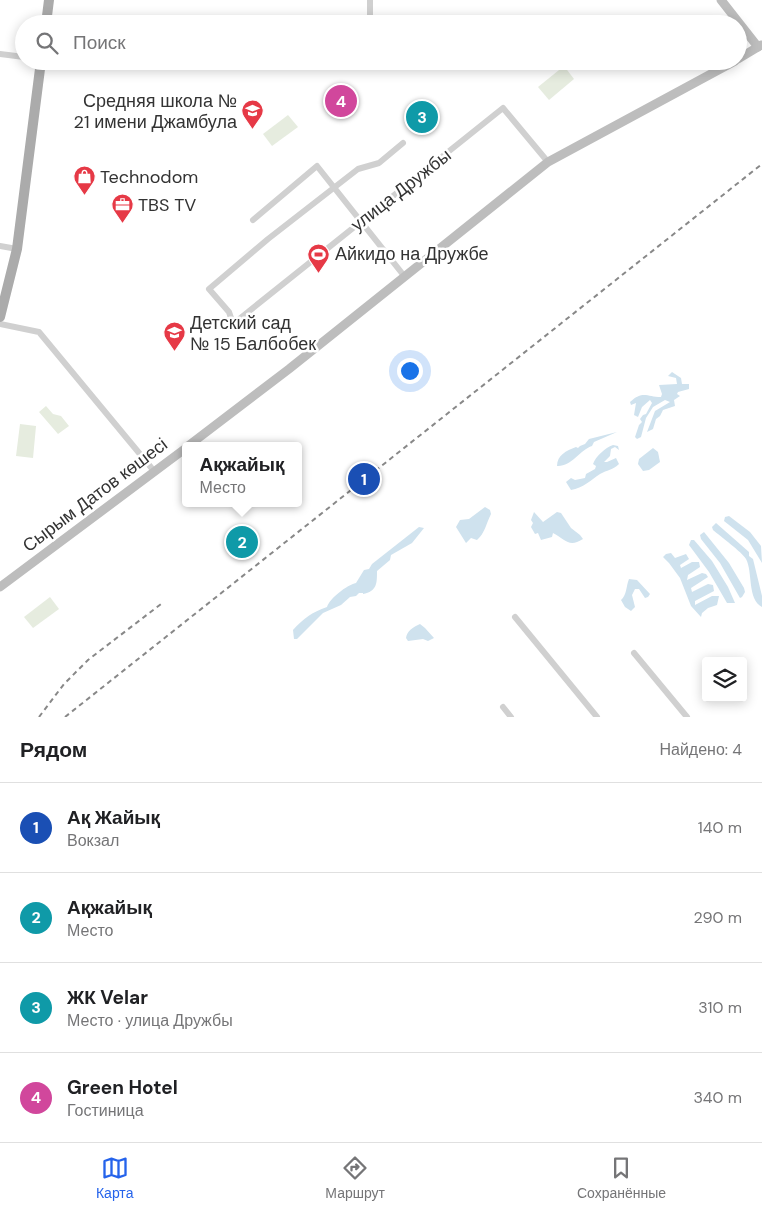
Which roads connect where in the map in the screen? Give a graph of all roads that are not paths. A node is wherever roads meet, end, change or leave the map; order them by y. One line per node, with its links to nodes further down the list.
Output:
1 (49, 0): 4 (main road)
2 (370, 0): 5 (street)
3 (720, 0): 6 (main road)
4 (47, 15)
5 (370, 15)
6 (733, 15)
7 (747, 31): 8 (main road)
8 (760, 46): 10 (main road)
9 (0, 54): 11 (street)
10 (747, 54)
11 (15, 56)
12 (41, 70): 20 (main road)
13 (718, 70): 15 (main road, Сырым Датов көшесі)
14 (402, 143): 16 (street, улица Дружбы)
15 (548, 162): 18 (street, улица Дружбы); 21 (main road, Сырым Датов көшесі)
16 (333, 189): 17 (street); 18 (street); 18 (street, улица Дружбы)
17 (253, 220)
18 (360, 221): 21 (street)
19 (0, 246): 20 (street)
20 (17, 249): 22 (main road)
21 (405, 278): 24 (main road, Сырым Датов көшесі)
22 (0, 317)
23 (0, 324): 26 (street)
24 (194, 442)
25 (182, 451): 26 (main road, Сырым Датов көшесі)
26 (154, 472): 27 (main road, Сырым Датов көшесі)
27 (0, 586)
28 (515, 618): 32 (street)
29 (634, 653): 33 (street)
30 (503, 707): 31 (street)
31 (511, 717)
32 (597, 717)
33 (687, 717)

